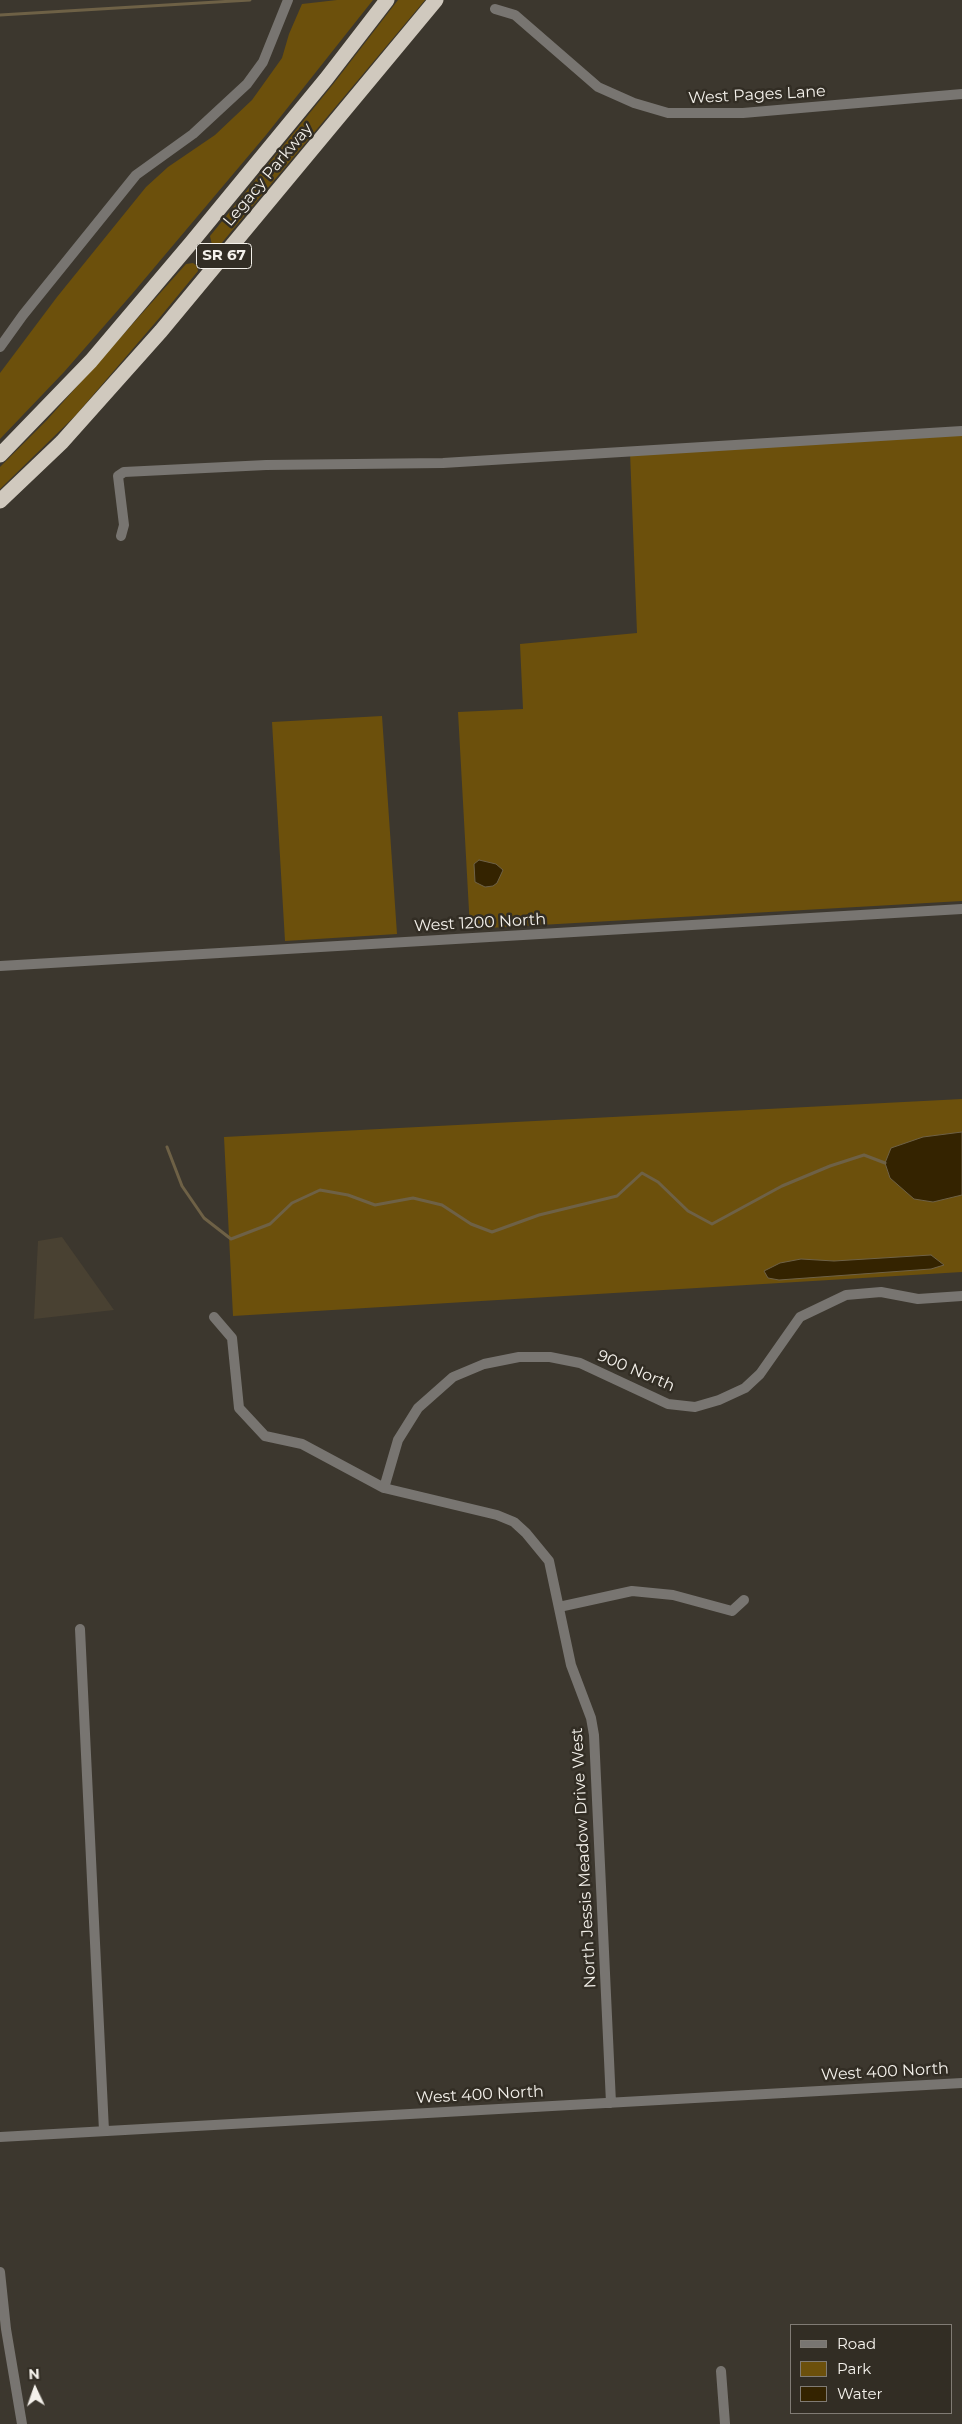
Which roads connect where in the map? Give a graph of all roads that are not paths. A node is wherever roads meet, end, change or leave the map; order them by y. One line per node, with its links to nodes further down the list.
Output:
1 (288, 0): 6 (street)
2 (387, 0): 8 (highway, Legacy Parkway / SR 67)
3 (436, 0): 9 (highway, Legacy Parkway / SR 67)
4 (495, 10): 5 (street, West Pages Lane)
5 (962, 94)
6 (0, 347)
7 (962, 431): 10 (street)
8 (0, 455)
9 (0, 502)
10 (121, 536)
11 (962, 909): 12 (street, West 1200 North)
12 (0, 966)
13 (962, 1296): 15 (street, 900 North)
14 (214, 1317): 15 (street, North Jessis Meadow Drive West)
15 (384, 1488): 17 (street, North Jessis Meadow Drive West)
16 (744, 1600): 17 (street)
17 (559, 1607): 20 (street, North Jessis Meadow Drive West)
18 (80, 1630): 21 (street)
19 (962, 2083): 20 (street, West 400 North)
20 (611, 2103): 21 (street, West 400 North)
21 (104, 2131): 22 (street, West 400 North)
22 (0, 2137)
23 (0, 2272): 25 (street)
24 (721, 2371): 26 (street)
25 (22, 2424)
26 (724, 2424)

